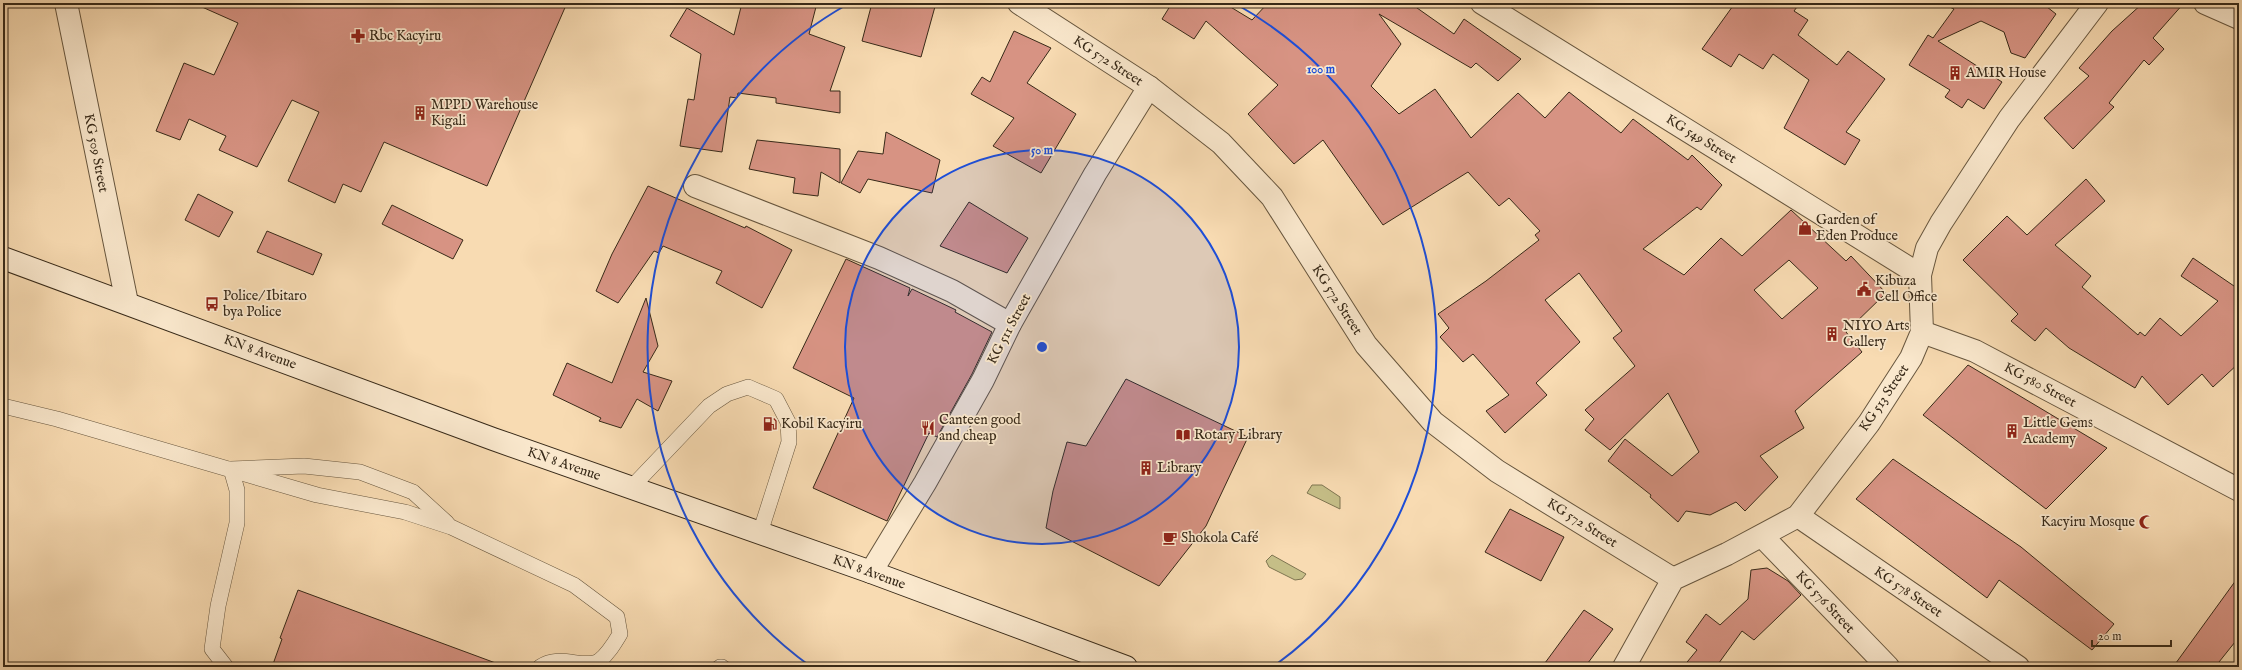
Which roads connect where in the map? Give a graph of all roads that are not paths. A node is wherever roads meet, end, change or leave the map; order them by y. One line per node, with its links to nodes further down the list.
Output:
1 (66, 3): 11 (street, KG 509 Street)
2 (1019, 3): 7 (street, KG 572 Street)
3 (1482, 3): 10 (street, KG 549 Street)
4 (2097, 3): 10 (street, KG 513 Street)
5 (2205, 3): 6 (street)
6 (2239, 18)
7 (1149, 87): 12 (street, KG 511 Street); 23 (street, KG 572 Street)
8 (695, 186): 12 (street)
9 (3, 258): 11 (street, KN 8 Avenue)
10 (1920, 275): 13 (street, KG 513 Street)
11 (126, 303): 16 (street, KN 8 Avenue)
12 (1010, 324): 22 (street, KG 511 Street)
13 (1922, 332): 17 (street, KG 580 Street); 18 (street, KG 513 Street)
14 (3, 406): 15 (lane)
15 (231, 469): 19 (lane); 19 (lane); 24 (lane)
16 (631, 488): 20 (street, KN 8 Avenue); 20 (lane)
17 (2239, 490)
18 (1798, 516): 21 (street, KG 513 Street); 29 (street, KG 578 Street)
19 (451, 527): 25 (lane)
20 (760, 533): 22 (street, KN 8 Avenue)
21 (1762, 536): 23 (street, KG 513 Street); 28 (street, KG 576 Street)
22 (871, 572): 26 (street, KN 8 Avenue)
23 (1673, 579): 27 (street)
24 (226, 667)
25 (540, 667)
26 (1126, 667)
27 (1624, 667)
28 (1888, 667)
29 (2018, 667)

